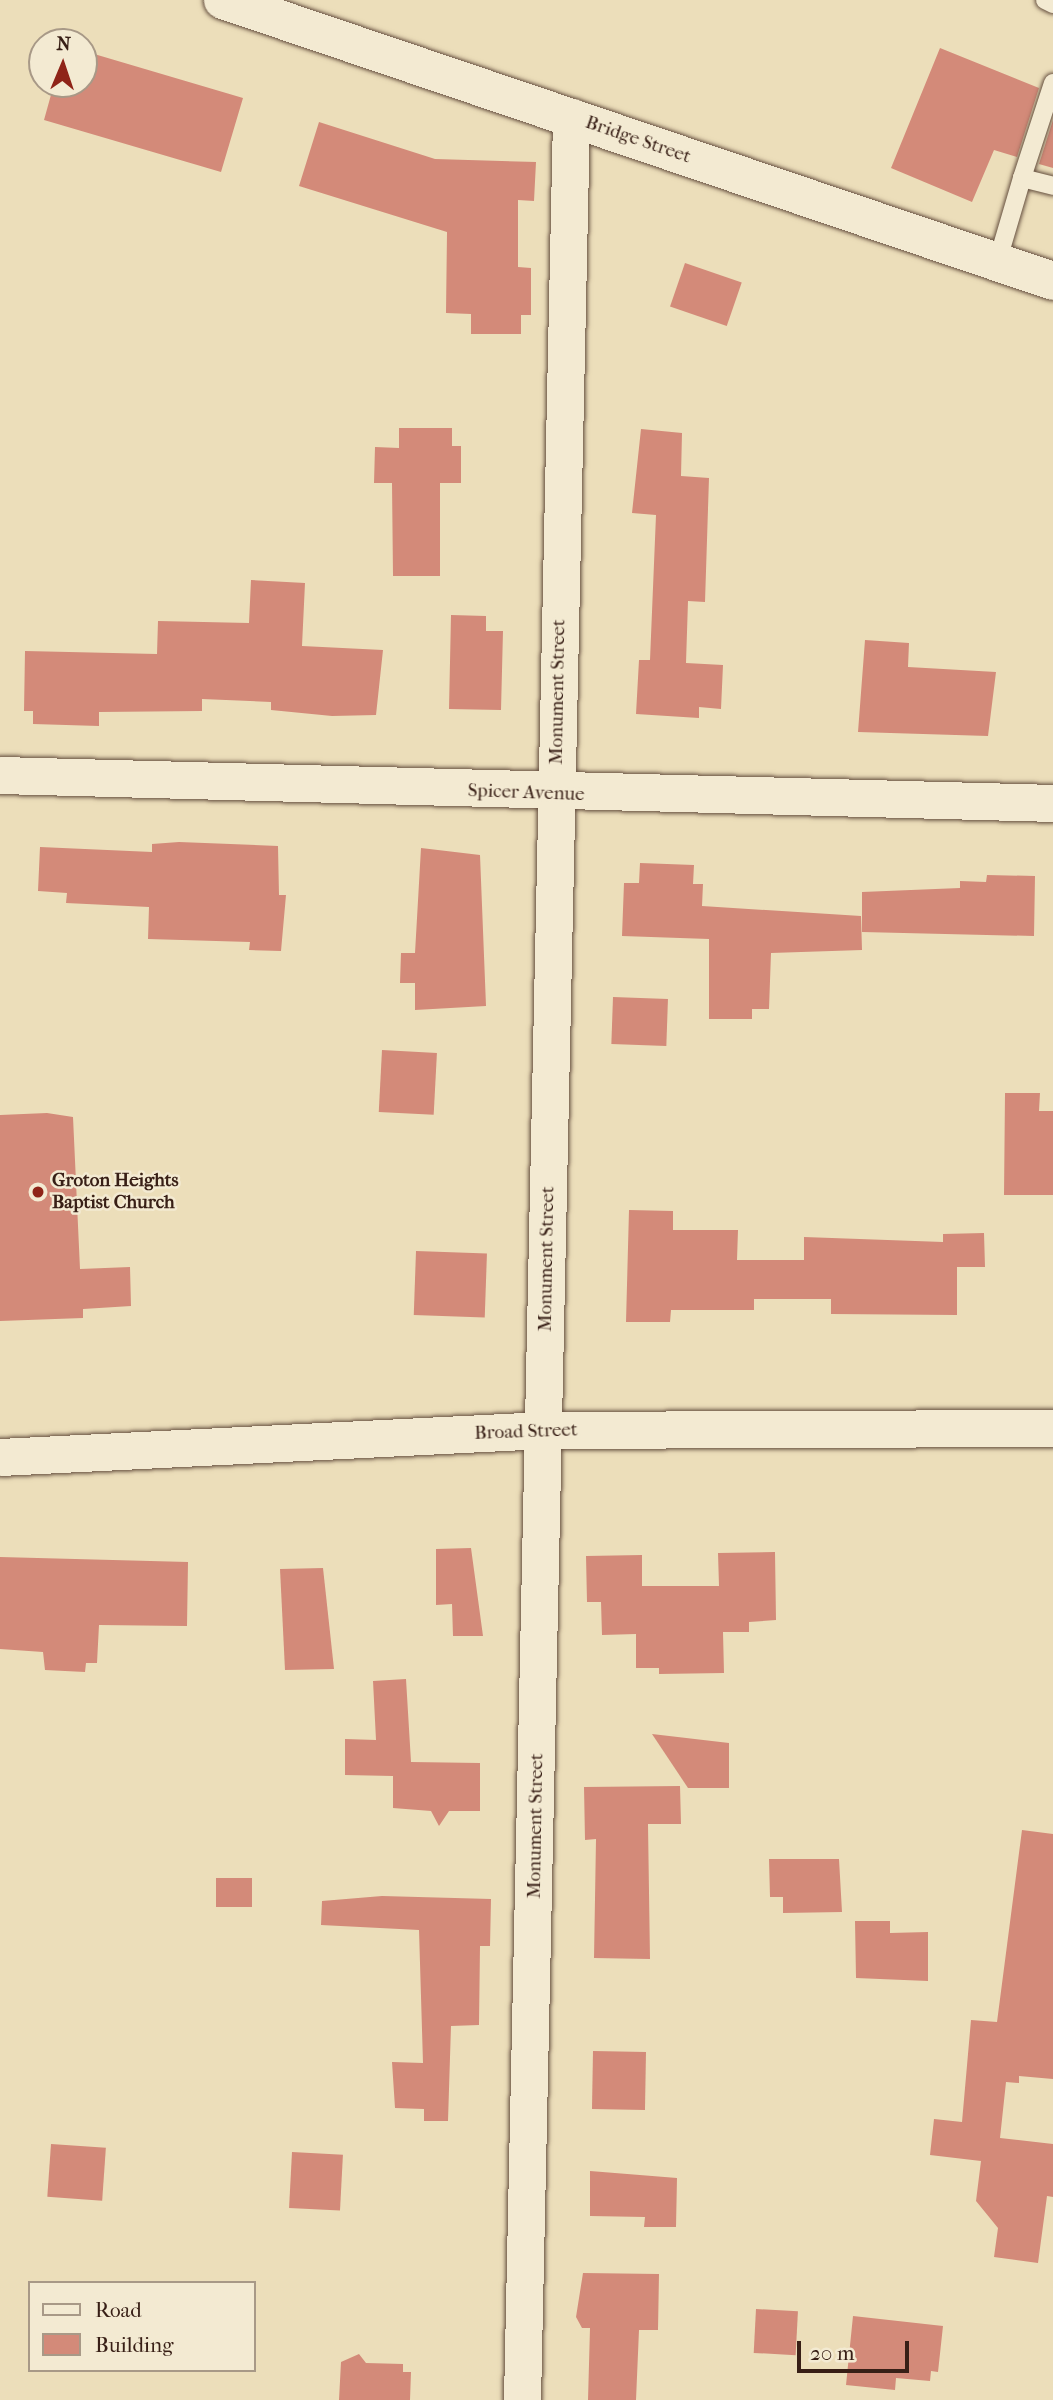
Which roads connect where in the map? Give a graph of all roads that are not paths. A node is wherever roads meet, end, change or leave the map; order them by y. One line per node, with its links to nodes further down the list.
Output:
1 (223, 0): 5 (street, Bridge Street)
2 (1045, 0): 3 (lane)
3 (1053, 4)
4 (1053, 83): 6 (lane)
5 (571, 117): 8 (street, Bridge Street); 11 (street, Monument Street)
6 (1022, 178): 7 (lane); 8 (lane)
7 (1053, 186)
8 (997, 263): 9 (street, Bridge Street)
9 (1053, 281)
10 (0, 775): 11 (street, Spicer Avenue)
11 (555, 794): 12 (street, Spicer Avenue); 14 (street, Monument Street)
12 (1053, 803)
13 (1053, 1428): 14 (street, Broad Street)
14 (544, 1430): 15 (street, Broad Street); 16 (street, Monument Street)
15 (0, 1457)
16 (522, 2400)

